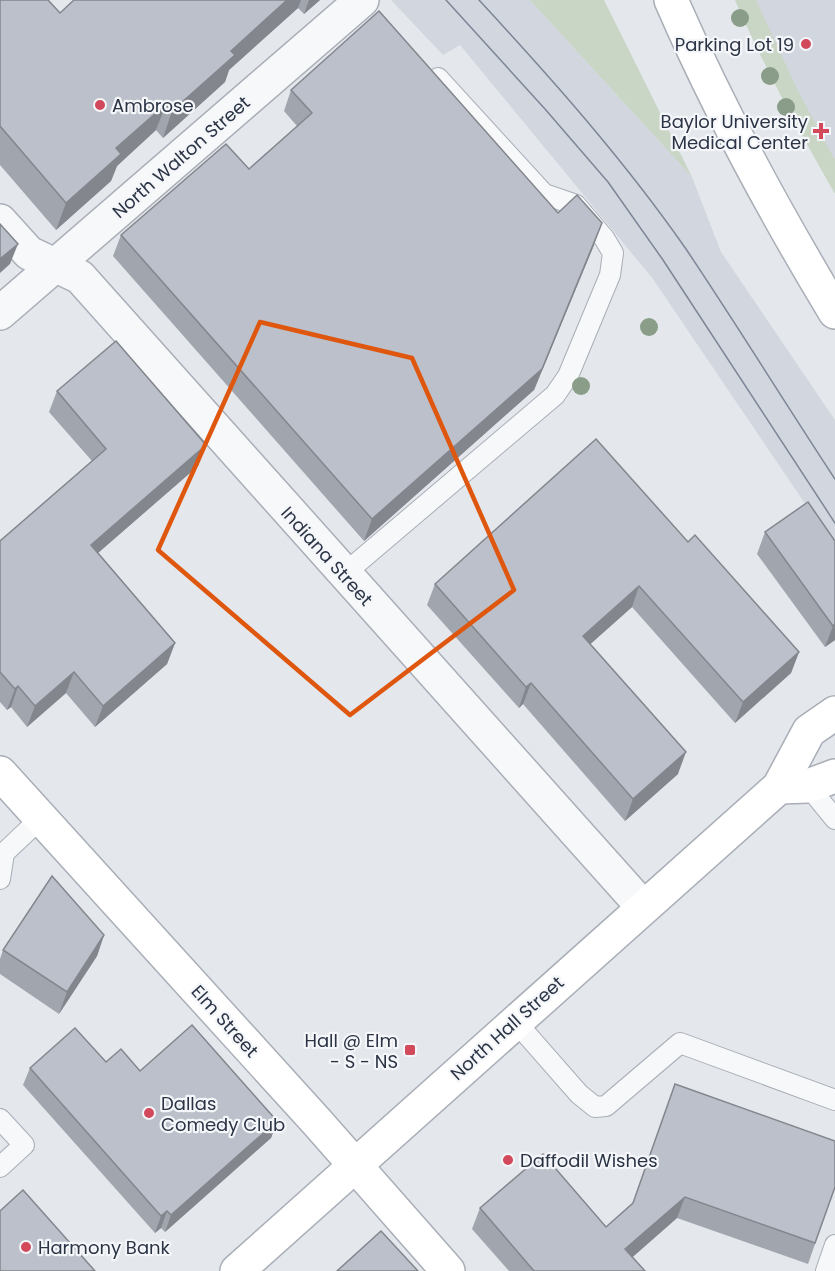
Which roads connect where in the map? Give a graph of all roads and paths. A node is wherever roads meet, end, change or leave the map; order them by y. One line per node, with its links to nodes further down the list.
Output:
1 (671, 0): 6 (street)
2 (369, 4): 5 (street, North Walton Street)
3 (424, 62): 8 (lane)
4 (0, 221): 5 (street, Indiana Street)
5 (56, 265): 7 (street, North Walton Street); 8 (street, Indiana Street)
6 (835, 312)
7 (0, 313)
8 (344, 574): 15 (street, Indiana Street)
9 (835, 713): 11 (street, North Hall Street)
10 (0, 773): 12 (street, Elm Street)
11 (807, 783): 13 (lane); 15 (street, North Hall Street)
12 (41, 818): 14 (lane); 19 (street, Elm Street)
13 (835, 819)
14 (0, 879)
15 (643, 907): 16 (street, North Hall Street)
16 (515, 1021): 17 (lane); 19 (street, North Hall Street)
17 (835, 1100)
18 (0, 1119): 20 (lane)
19 (355, 1165): 22 (street, North Hall Street); 23 (street, Elm Street)
20 (0, 1167)
21 (835, 1245): 24 (lane)
22 (237, 1271)
23 (448, 1271)
24 (826, 1271)

